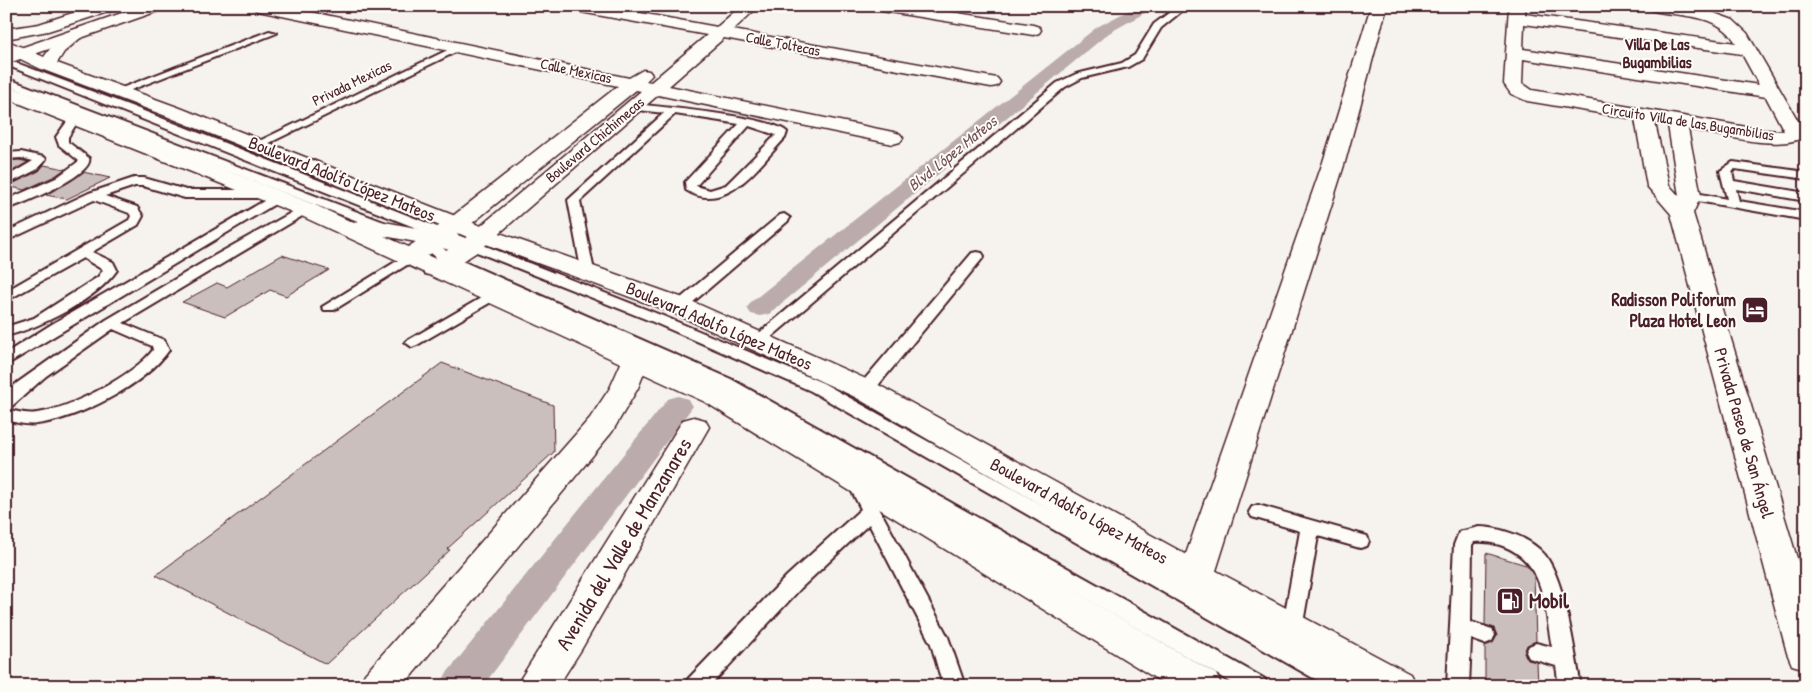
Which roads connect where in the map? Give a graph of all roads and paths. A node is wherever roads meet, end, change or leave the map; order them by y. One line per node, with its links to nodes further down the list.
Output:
1 (111, 6): 18 (street)
2 (122, 6): 23 (street)
3 (158, 6): 19 (street)
4 (258, 6): 20 (street, Calle Mexicas)
5 (576, 6): 14 (street, Calle Toltecas)
6 (728, 6): 14 (street, Boulevard Chichimecas)
7 (751, 6): 16 (street, Boulevard Chichimecas)
8 (882, 6): 15 (street)
9 (1184, 6): 69 (lane)
10 (1379, 6): 81 (street)
11 (1653, 6): 12 (street, Circuito Villa de las Bugambilias)
12 (1686, 9): 21 (street, Circuito Villa de las Bugambilias)
13 (1517, 12): 21 (street); 22 (street, Circuito Villa de las Bugambilias)
14 (700, 28): 16 (street, Calle Toltecas); 26 (street, Boulevard Chichimecas)
15 (1033, 30)
16 (721, 32): 25 (street, Calle Toltecas); 27 (street, Boulevard Chichimecas)
17 (272, 33): 29 (lane)
18 (6, 34)
19 (77, 34): 23 (street); 24 (street)
20 (461, 47): 26 (street, Calle Mexicas); 40 (lane, Privada Mexicas)
21 (1749, 50): 30 (street, Circuito Villa de las Bugambilias)
22 (1515, 52): 30 (street); 36 (street, Circuito Villa de las Bugambilias)
23 (10, 55): 24 (street, Boulevard Adolfo López Mateos); 32 (lane)
24 (47, 65): 29 (street, Boulevard Adolfo López Mateos)
25 (991, 82)
26 (633, 83): 27 (street, Calle Mexicas); 58 (street, Boulevard Chichimecas)
27 (657, 88): 31 (street, Boulevard Chichimecas); 39 (street, Calle Mexicas)
28 (8, 90): 35 (street, Boulevard Adolfo López Mateos)
29 (119, 91): 34 (street, Boulevard Adolfo López Mateos)
30 (1774, 93): 37 (street, Circuito Villa de las Bugambilias)
31 (634, 107): 33 (lane); 58 (street, Boulevard Chichimecas)
32 (132, 110): 34 (street); 35 (street); 58 (lane)
33 (673, 111): 38 (lane); 61 (lane)
34 (173, 112): 40 (street, Boulevard Adolfo López Mateos)
35 (80, 116): 45 (lane); 47 (street, Boulevard Adolfo López Mateos); 56 (lane)
36 (1644, 116): 37 (street, Circuito Villa de las Bugambilias); 51 (street, Privada Paseo de San Ángel)
37 (1677, 121): 51 (street, Privada Paseo de San Ángel)
38 (747, 122): 38 (lane)
39 (893, 138)
40 (256, 145): 58 (street, Boulevard Adolfo López Mateos)
41 (6, 156): 43 (lane)
42 (1806, 176): 44 (lane)
43 (11, 180): 45 (lane)
44 (1729, 184): 48 (lane); 49 (lane)
45 (46, 186): 50 (lane)
46 (93, 196): 47 (lane); 57 (lane); 59 (lane)
47 (270, 196): 52 (street, Boulevard Adolfo López Mateos); 71 (lane)
48 (1806, 197)
49 (1734, 204): 51 (lane); 53 (lane)
50 (6, 205)
51 (1686, 205): 86 (street, Privada Paseo de San Ángel)
52 (305, 209): 55 (street, Boulevard Adolfo López Mateos); 66 (lane)
53 (1806, 216)
54 (784, 218): 64 (lane)
55 (335, 224): 56 (street); 58 (street, Boulevard Adolfo López Mateos)
56 (392, 230): 58 (street)
57 (6, 237)
58 (448, 245): 61 (street, Boulevard Adolfo López Mateos); 62 (street, Boulevard Adolfo López Mateos); 65 (lane); 93 (lane); 94 (lane)
59 (84, 253): 63 (lane); 67 (lane)
60 (977, 256): 72 (lane)
61 (587, 271): 64 (street, Boulevard Adolfo López Mateos)
62 (493, 295): 68 (lane); 70 (street, Boulevard Adolfo López Mateos)
63 (6, 297)
64 (680, 306): 69 (street, Boulevard Adolfo López Mateos)
65 (329, 307)
66 (111, 323): 73 (lane); 74 (lane)
67 (6, 332)
68 (412, 342)
69 (757, 342): 72 (street, Boulevard Adolfo López Mateos)
70 (636, 358): 76 (street, Boulevard Adolfo López Mateos); 88 (street)
71 (6, 360)
72 (865, 390): 81 (street, Boulevard Adolfo López Mateos)
73 (6, 402)
74 (6, 414)
75 (694, 427): 89 (street, Avenida del Valle de Manzanares)
76 (853, 476): 77 (lane); 92 (street, Boulevard Adolfo López Mateos)
77 (871, 510): 90 (lane); 91 (lane)
78 (1258, 512): 79 (lane)
79 (1310, 526): 80 (lane); 83 (lane)
80 (1360, 540)
81 (1196, 577): 83 (street, Boulevard Adolfo López Mateos)
82 (1462, 628): 84 (lane); 87 (lane); 96 (lane)
83 (1292, 630): 95 (street, Boulevard Adolfo López Mateos)
84 (1485, 636)
85 (1536, 652): 87 (lane)
86 (1806, 653)
87 (1565, 659): 97 (lane)
88 (379, 686)
89 (536, 686)
90 (696, 686)
91 (954, 686)
92 (1202, 686)
93 (1256, 686)
94 (1347, 686)
95 (1396, 686)
96 (1458, 686)
97 (1570, 686)

